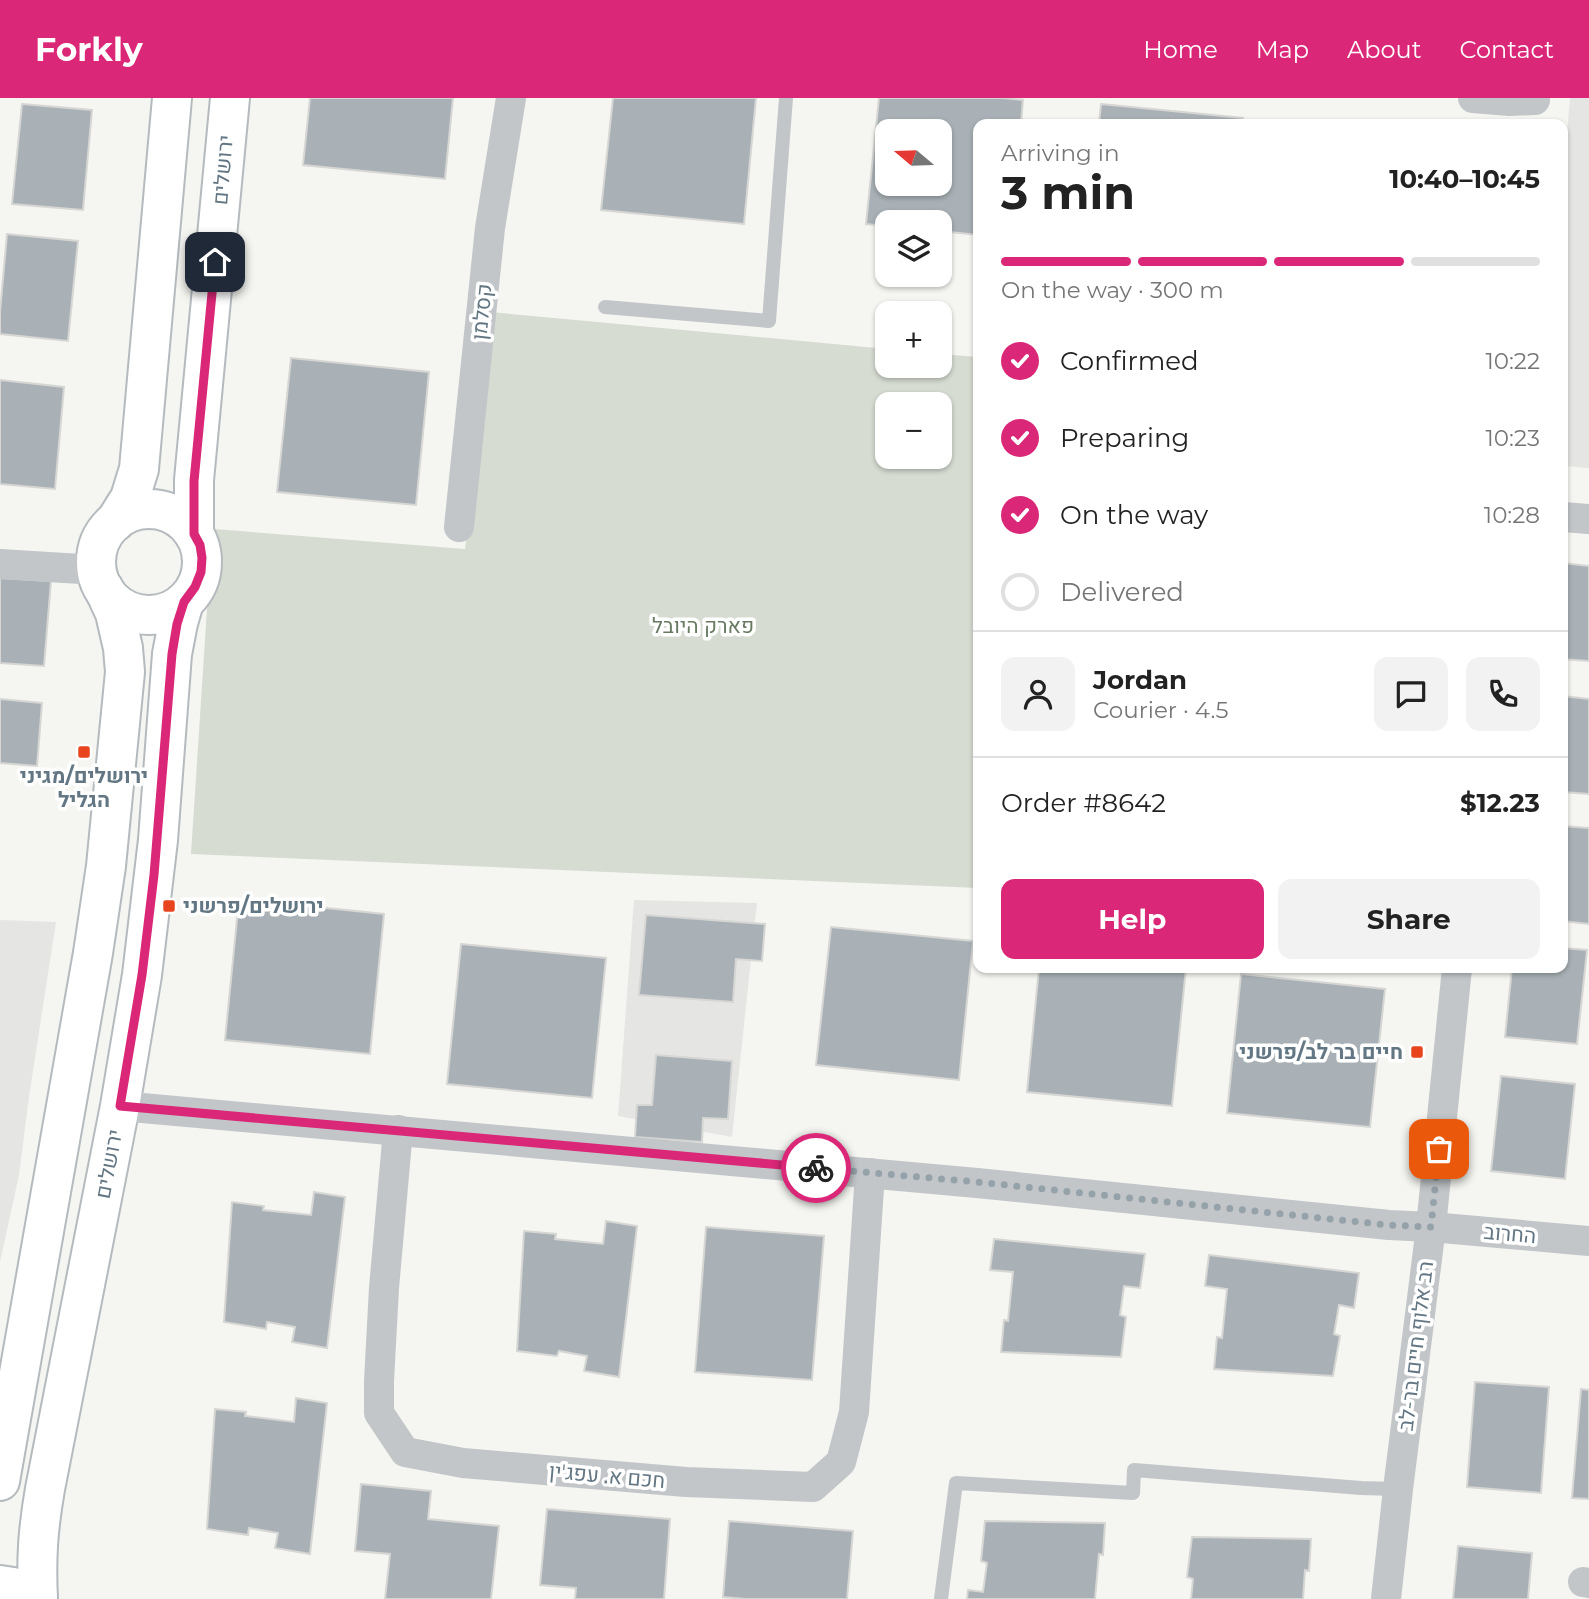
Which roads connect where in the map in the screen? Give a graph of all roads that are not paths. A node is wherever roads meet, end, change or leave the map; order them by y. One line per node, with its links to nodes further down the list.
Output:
1 (172, 98): 10 (street)
2 (230, 98): 12 (street, ירושלים)
3 (511, 98): 11 (street, קסלמן)
4 (786, 98): 7 (lane)
5 (1473, 98): 6 (street)
6 (1534, 108)
7 (605, 307)
8 (1568, 517): 9 (street)
9 (1589, 519)
10 (114, 522): 12 (street); 14 (street)
11 (459, 527)
12 (194, 534): 15 (street)
13 (0, 564): 14 (street)
14 (100, 579): 15 (street); 22 (street)
15 (184, 602): 17 (street, ירושלים)
16 (1456, 973): 20 (street, רב אלוף חיים בר-לב)
17 (120, 1106): 18 (street, החרוב); 25 (street, ירושלים)
18 (398, 1130): 19 (street, החרוב); 19 (street, חכם א. עפג'ין)
19 (870, 1173): 20 (street, החרוב)
20 (1431, 1227): 21 (street, החרוב); 23 (street, רב אלוף חיים בר-לב)
21 (1589, 1241)
22 (0, 1481)
23 (1398, 1489): 26 (lane); 27 (street, רב אלוף חיים בר-לב)
24 (0, 1585): 25 (street)
25 (38, 1599)
26 (941, 1599)
27 (1386, 1599)

